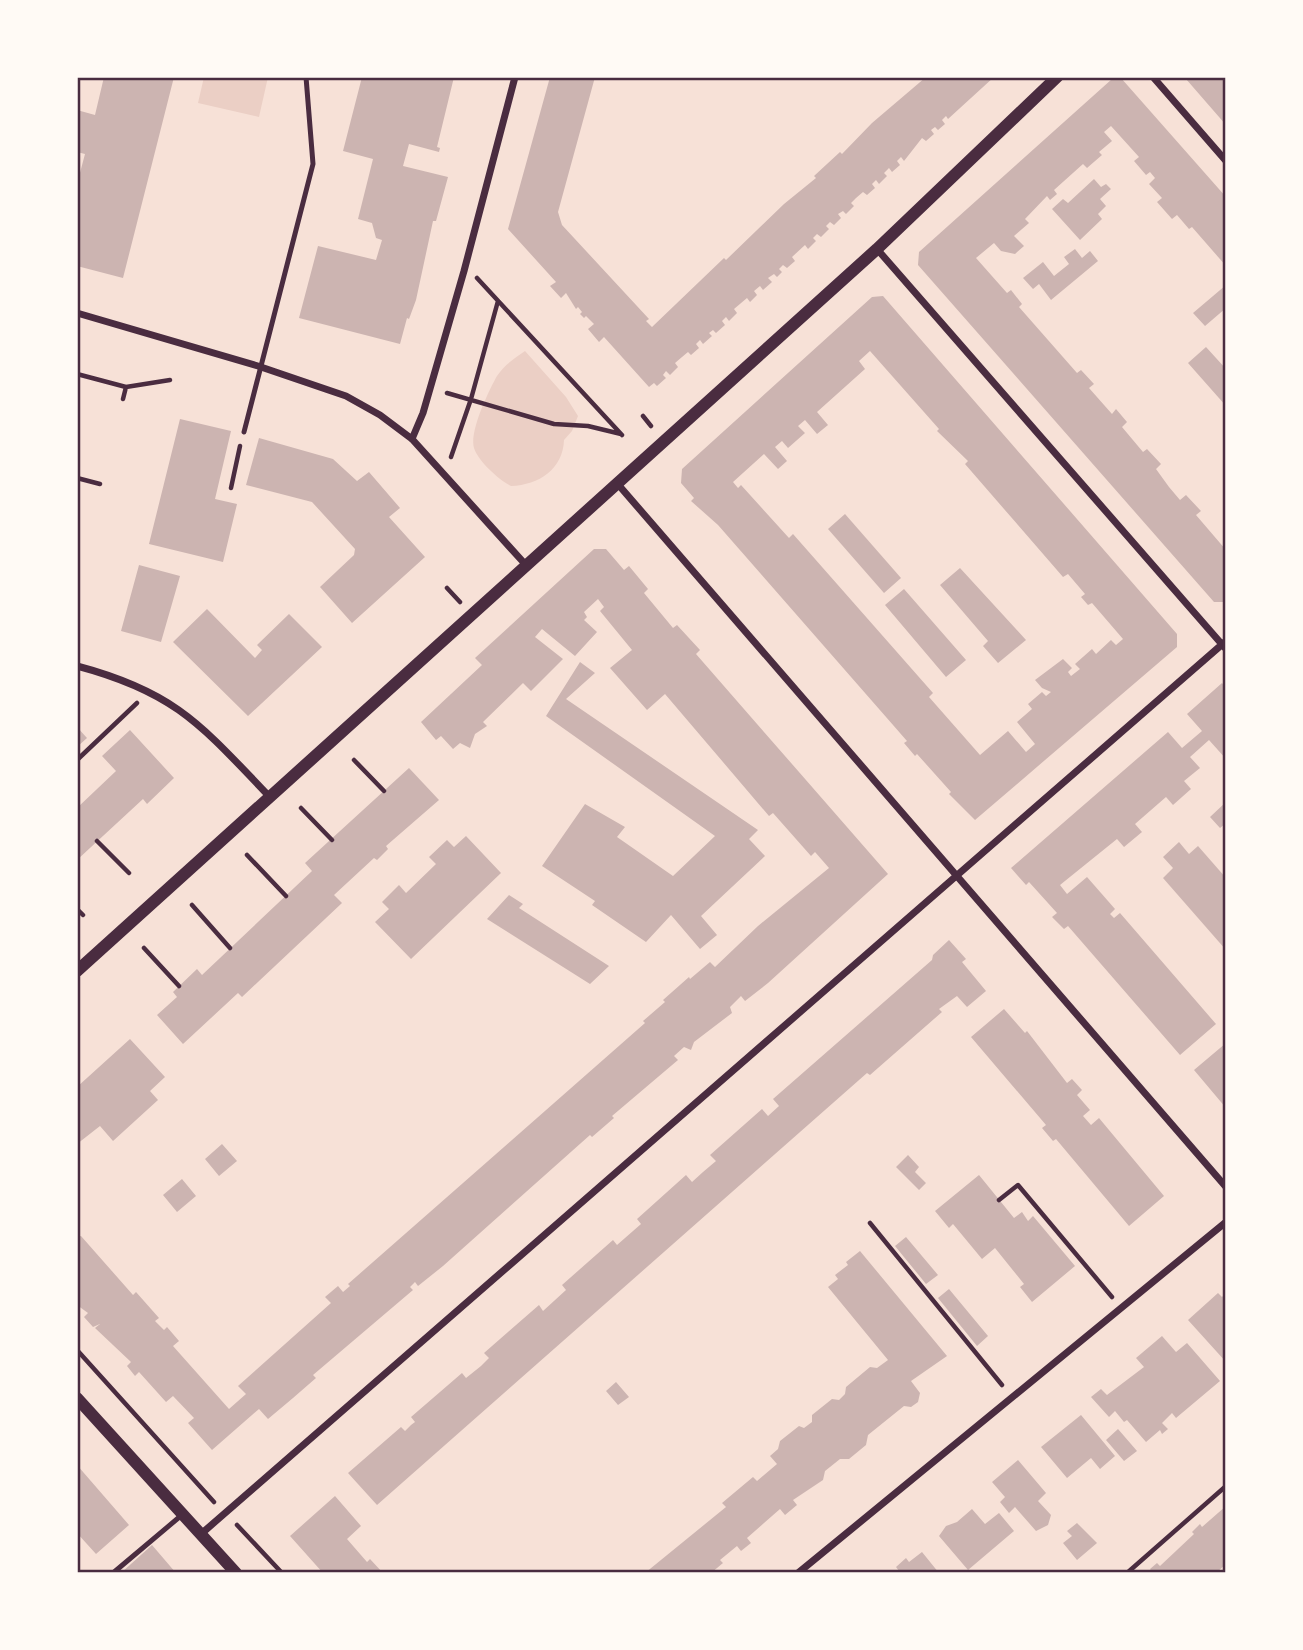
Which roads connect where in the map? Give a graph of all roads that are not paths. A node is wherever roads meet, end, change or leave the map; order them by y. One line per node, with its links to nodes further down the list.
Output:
1 (306, 77): 8 (lane)
2 (515, 77): 10 (street)
3 (1057, 77): 6 (street)
4 (1153, 77): 5 (street)
5 (1226, 161)
6 (877, 249): 11 (street); 13 (street)
7 (77, 313): 8 (street)
8 (258, 366): 9 (lane); 10 (street)
9 (244, 432)
10 (412, 439): 12 (street)
11 (615, 482): 12 (street); 16 (street)
12 (525, 564): 15 (street)
13 (1225, 645): 16 (street)
14 (77, 666): 15 (street)
15 (268, 796): 17 (street)
16 (957, 876): 18 (street); 22 (street)
17 (77, 971)
18 (1226, 1186)
19 (1226, 1222): 25 (street)
20 (77, 1398): 21 (street)
21 (183, 1514): 22 (street); 23 (lane)
22 (201, 1534): 24 (street)
23 (113, 1573)
24 (236, 1573)
25 (797, 1573)

